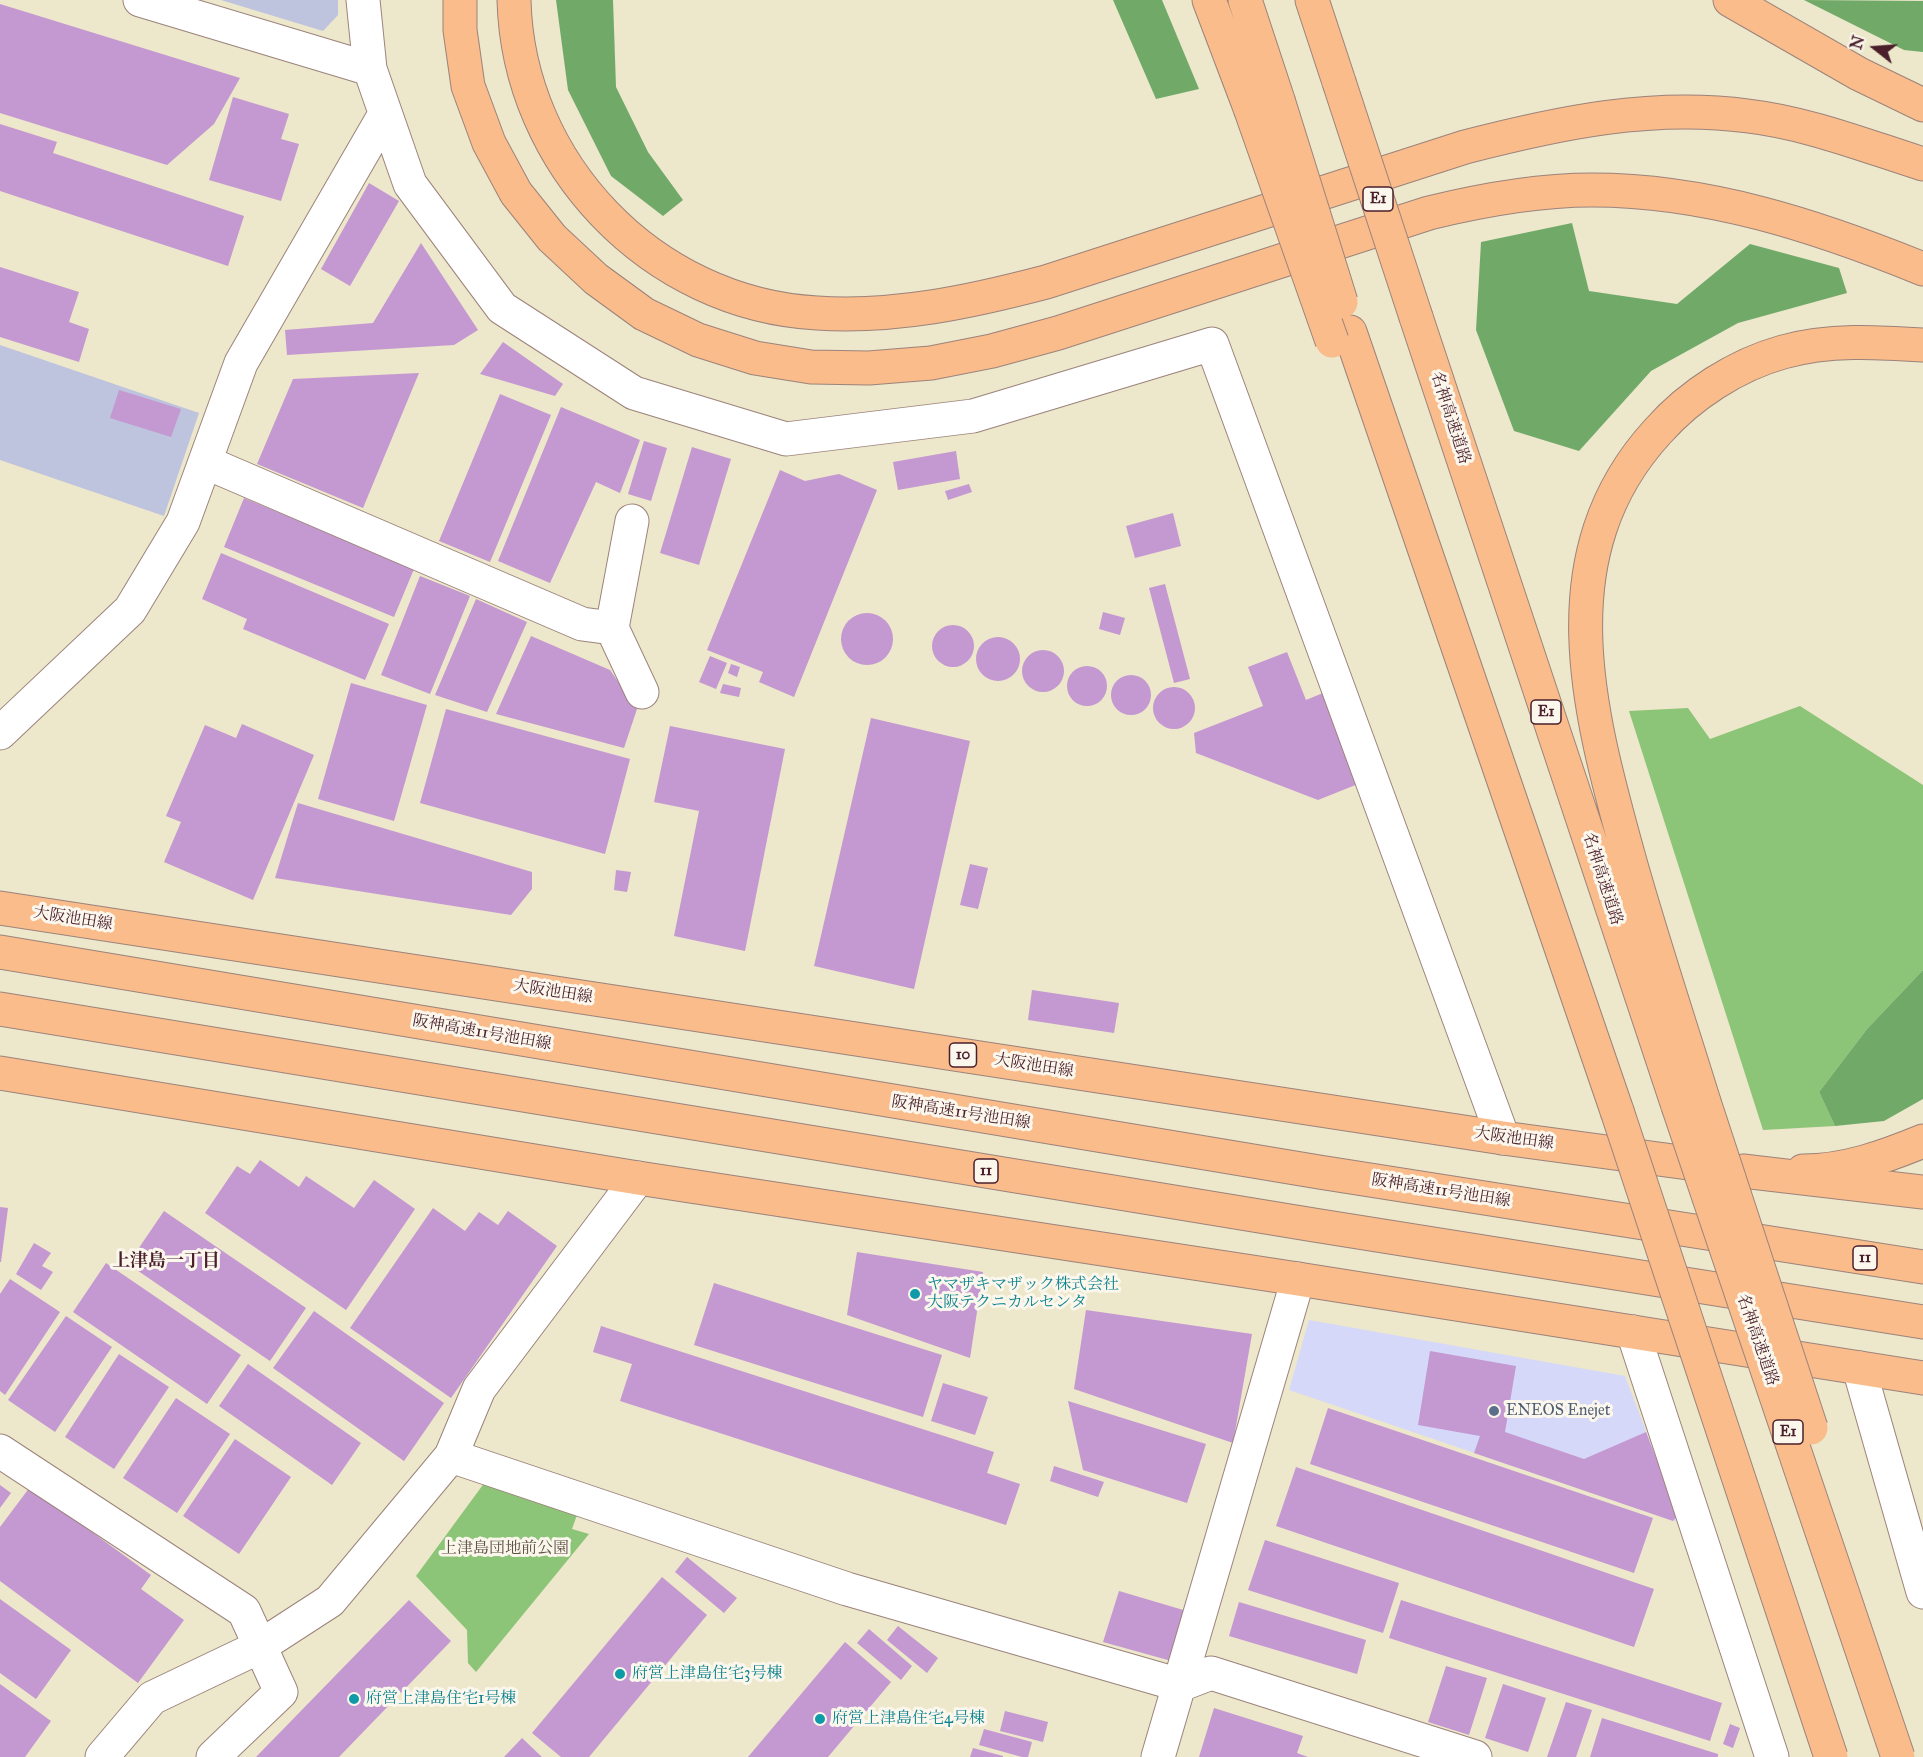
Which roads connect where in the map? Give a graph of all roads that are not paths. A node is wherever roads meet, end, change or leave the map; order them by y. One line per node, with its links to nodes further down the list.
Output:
1 (141, 0): 9 (street)
2 (363, 0): 9 (street)
3 (460, 0): 14 (main road)
4 (514, 0): 13 (main road)
5 (1209, 0): 10 (main road)
6 (1245, 0): 10 (main road)
7 (1312, 0): 25 (main road, 名神高速道路 / E1, bridge)
8 (1730, 0): 11 (main road)
9 (370, 69): 12 (street)
10 (1264, 104): 49 (main road, bridge)
11 (1923, 105)
12 (385, 114): 16 (street); 26 (street)
13 (1923, 164)
14 (1923, 269)
15 (1923, 345): 25 (main road)
16 (205, 462): 18 (street); 20 (street)
17 (632, 521): 18 (street)
18 (612, 628): 19 (street)
19 (642, 692)
20 (0, 733)
21 (0, 908): 26 (main road, 大阪池田線 / 10)
22 (0, 952): 31 (main road, 阪神高速11号池田線 / 11)
23 (0, 1009): 35 (main road, 11)
24 (0, 1073): 29 (main road)
25 (1691, 1104): 50 (main road, 名神高速道路 / E1, bridge); 51 (main road, bridge)
26 (1503, 1138): 28 (main road, 大阪池田線 / 10)
27 (1923, 1141): 28 (main road, 大阪池田線 / 10)
28 (1743, 1171): 30 (main road)
29 (638, 1178): 34 (main road); 40 (street)
30 (1923, 1192)
31 (1806, 1249): 32 (main road); 33 (main road, 阪神高速11号池田線 / 11)
32 (1923, 1256)
33 (1923, 1268)
34 (1298, 1279): 36 (main road); 43 (street)
35 (1923, 1322)
36 (1633, 1332): 37 (main road); 48 (street)
37 (1859, 1368): 38 (main road); 41 (street)
38 (1923, 1378)
39 (0, 1451): 42 (street)
40 (451, 1456): 42 (street); 43 (street)
41 (1923, 1592)
42 (259, 1647): 44 (street); 45 (street)
43 (1180, 1685): 46 (street); 47 (street)
44 (102, 1757)
45 (213, 1757)
46 (1158, 1757)
47 (1475, 1757)
48 (1772, 1757)
49 (1831, 1757)
50 (1898, 1757)
51 (1909, 1757)

